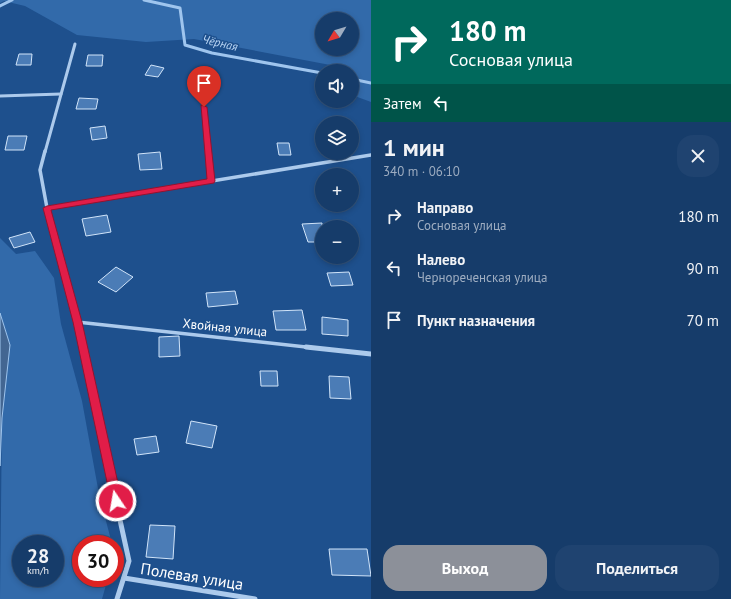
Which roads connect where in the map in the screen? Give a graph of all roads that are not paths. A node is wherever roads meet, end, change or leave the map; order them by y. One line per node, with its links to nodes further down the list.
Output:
1 (75, 44): 2 (street)
2 (61, 94): 3 (street); 7 (street)
3 (0, 96)
4 (204, 107): 6 (street)
5 (371, 155): 6 (street)
6 (211, 181): 7 (street)
7 (47, 208): 8 (street)
8 (78, 322): 9 (street, Хвойная улица); 10 (street)
9 (371, 354)
10 (123, 535)
11 (124, 538): 12 (street)
12 (124, 578): 15 (street, Полевая улица)
13 (121, 587): 14 (street)
14 (117, 599)
15 (255, 599)

